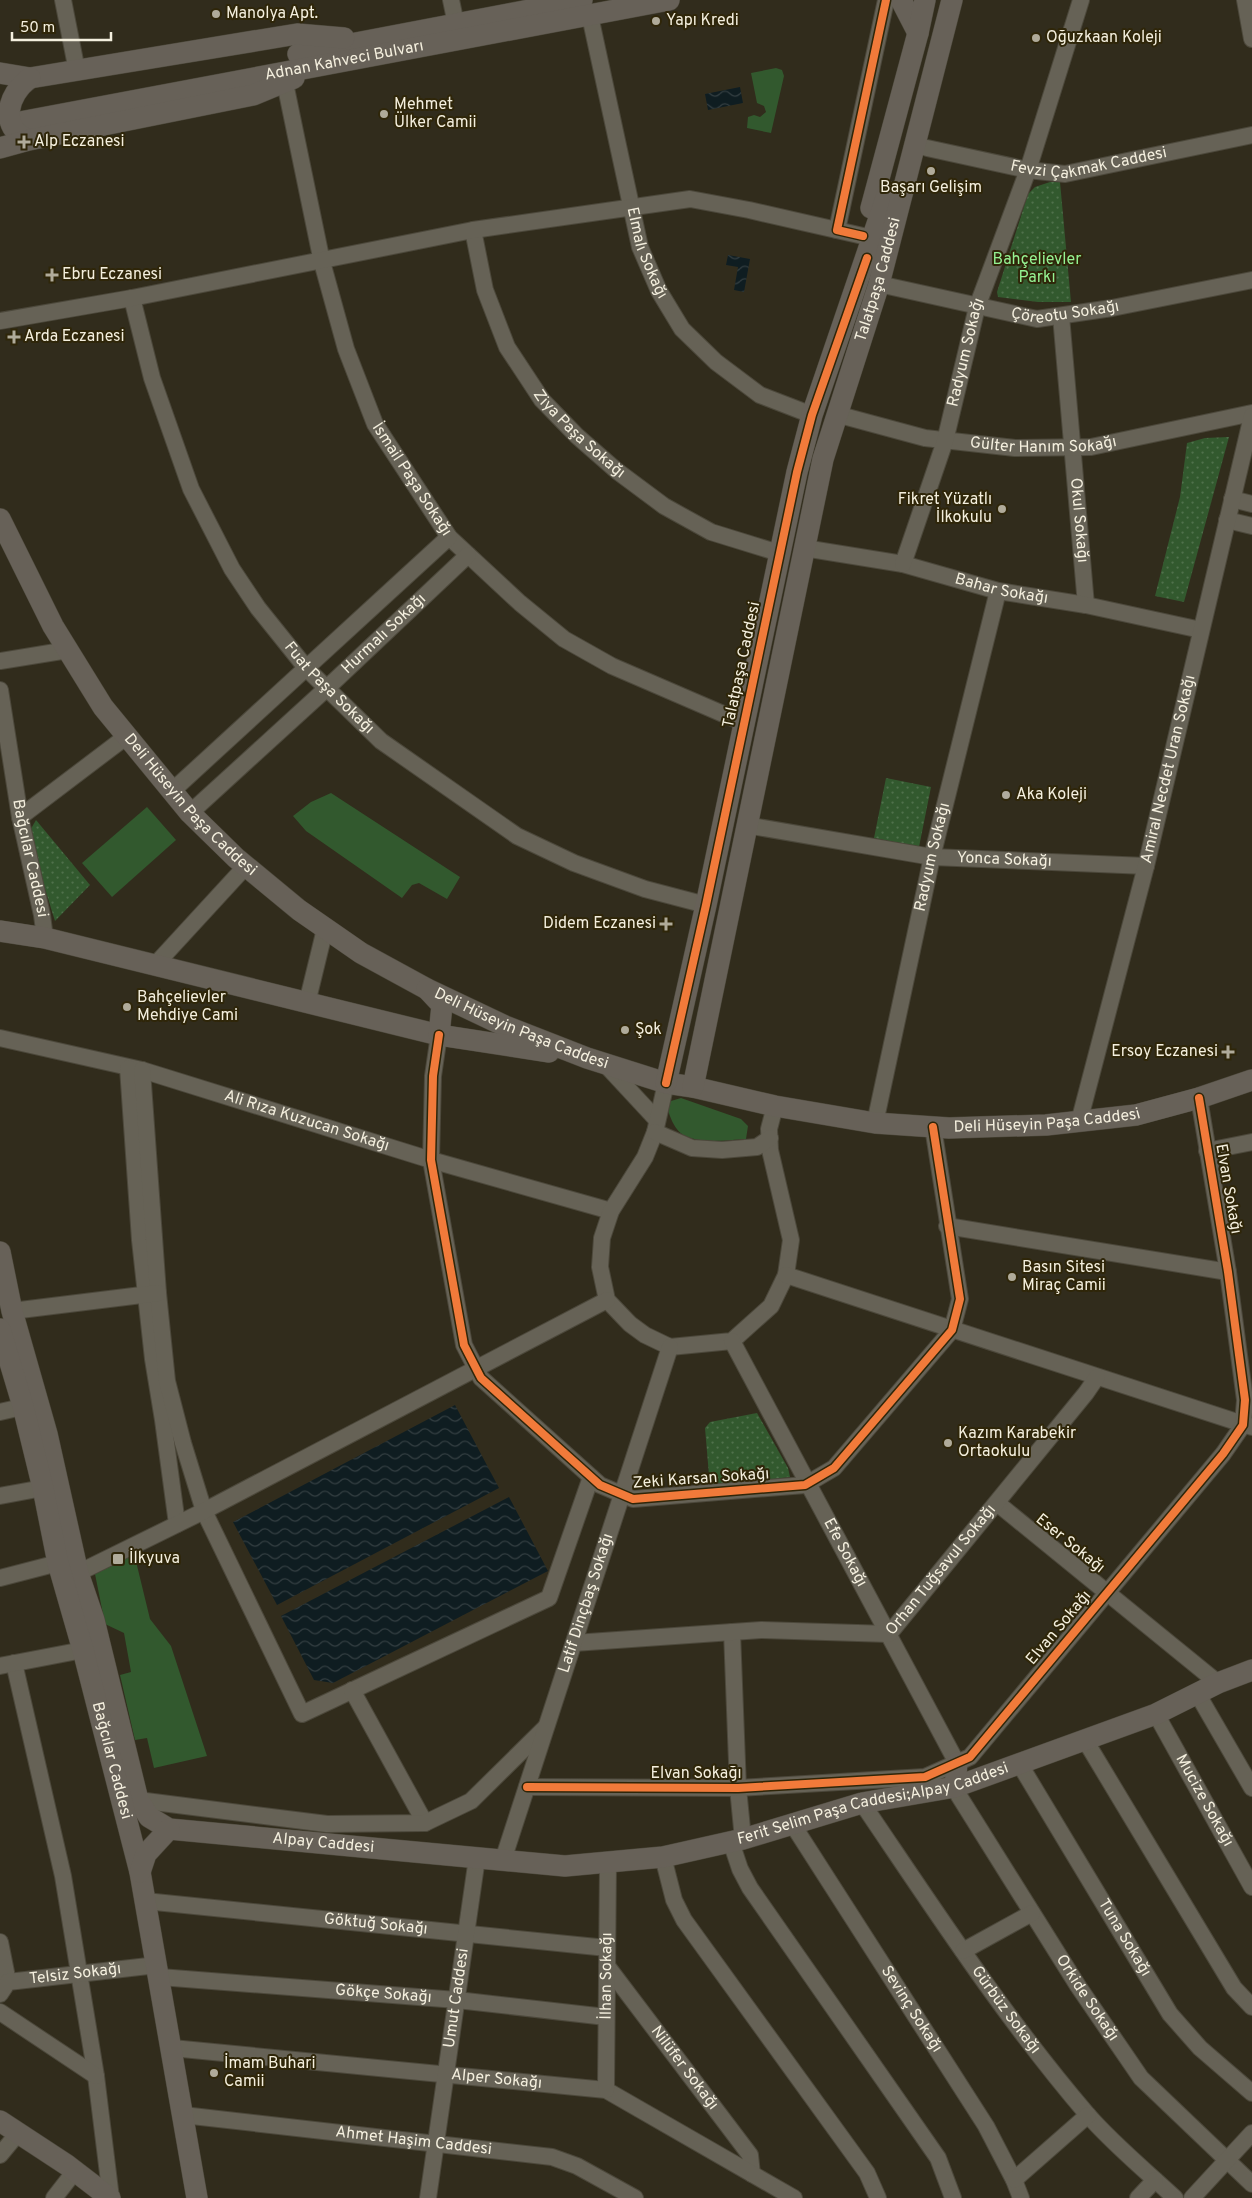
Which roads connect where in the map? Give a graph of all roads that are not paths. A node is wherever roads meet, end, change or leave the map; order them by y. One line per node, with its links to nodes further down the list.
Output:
1 (63, 0): 18 (street)
2 (451, 0): 13 (street)
3 (669, 0): 12 (main road, Adnan Kahveci Bulvarı)
4 (886, 0): 29 (street)
5 (901, 0): 14 (main road)
6 (925, 0): 14 (main road)
7 (939, 0): 31 (main road, Talatpaşa Caddesi)
8 (952, 0): 34 (main road, Talatpaşa Caddesi)
9 (966, 0): 25 (main road)
10 (1081, 0): 26 (street, Radyum Sokağı)
11 (1245, 0): 15 (street)
12 (586, 8): 13 (main road, Adnan Kahveci Bulvarı); 17 (main road, Adnan Kahveci Bulvarı); 27 (street, Elmalı Sokağı)
13 (456, 24): 16 (main road, Adnan Kahveci Bulvarı)
14 (918, 33): 30 (main road)
15 (1252, 39)
16 (370, 40): 18 (main road); 22 (main road, Adnan Kahveci Bulvarı)
17 (321, 64): 21 (main road); 22 (main road, Adnan Kahveci Bulvarı)
18 (77, 71): 20 (main road)
19 (0, 73): 20 (main road)
20 (30, 78): 22 (main road)
21 (286, 82): 22 (main road); 32 (street, İsmail Paşa Sokağı)
22 (22, 124): 24 (main road)
23 (1252, 135): 26 (street, Fevzi Çakmak Caddesi)
24 (0, 148)
25 (927, 148): 26 (street, Fevzi Çakmak Caddesi); 34 (main road)
26 (1028, 170): 36 (street, Radyum Sokağı)
27 (632, 208): 28 (street); 29 (street); 41 (street, Elmalı Sokağı)
28 (473, 230): 32 (street); 51 (street, Ziya Paşa Sokağı)
29 (837, 230): 30 (street)
30 (863, 236): 31 (main road)
31 (867, 258): 41 (main road, Talatpaşa Caddesi)
32 (322, 262): 35 (street); 49 (street, İsmail Paşa Sokağı)
33 (1252, 280): 37 (street, Çöreotu Sokağı)
34 (879, 284): 36 (street, Çöreotu Sokağı); 39 (main road, Talatpaşa Caddesi)
35 (132, 298): 38 (street); 59 (street, Fuat Paşa Sokağı)
36 (977, 307): 37 (street, Çöreotu Sokağı); 42 (street, Radyum Sokağı)
37 (1061, 316): 43 (street, Okul Sokağı)
38 (0, 321)
39 (836, 414): 42 (street, Gülter Hanım Sokağı); 50 (main road, Talatpaşa Caddesi)
40 (1252, 414): 43 (street, Gülter Hanım Sokağı); 44 (street, Amiral Necdet Uran Sokağı)
41 (812, 415): 51 (main road, Talatpaşa Caddesi)
42 (945, 441): 43 (street, Gülter Hanım Sokağı); 53 (street, Radyum Sokağı)
43 (1072, 447): 55 (street, Okul Sokağı)
44 (1232, 499): 45 (street); 47 (street, Amiral Necdet Uran Sokağı)
45 (1252, 504)
46 (0, 519): 57 (main road, Deli Hüseyin Paşa Caddesi)
47 (1227, 520): 48 (street); 56 (street, Amiral Necdet Uran Sokağı)
48 (1252, 526)
49 (449, 537): 52 (street, İsmail Paşa Sokağı); 59 (street, Hurmalı Sokağı)
50 (804, 548): 53 (street, Bahar Sokağı); 67 (main road, Talatpaşa Caddesi)
51 (779, 553): 62 (main road, Talatpaşa Caddesi)
52 (468, 555): 60 (street, Hurmalı Sokağı); 62 (street, İsmail Paşa Sokağı)
53 (904, 564): 54 (street, Bahar Sokağı)
54 (998, 591): 55 (street, Bahar Sokağı); 68 (street, Radyum Sokağı)
55 (1086, 605): 56 (street, Bahar Sokağı)
56 (1201, 630): 70 (street, Amiral Necdet Uran Sokağı)
57 (68, 650): 58 (street); 63 (main road, Deli Hüseyin Paşa Caddesi)
58 (0, 661)
59 (307, 669): 60 (street, Fuat Paşa Sokağı); 64 (street, Hurmalı Sokağı)
60 (328, 688): 65 (street, Hurmalı Sokağı); 71 (street, Fuat Paşa Sokağı)
61 (0, 690): 66 (street, Bağcılar Caddesi)
62 (744, 723): 71 (main road, Talatpaşa Caddesi)
63 (127, 736): 64 (main road, Deli Hüseyin Paşa Caddesi); 66 (street)
64 (171, 792): 65 (main road, Deli Hüseyin Paşa Caddesi)
65 (190, 813): 69 (main road, Deli Hüseyin Paşa Caddesi)
66 (20, 817): 74 (street, Bağcılar Caddesi)
67 (746, 825): 68 (street, Yonca Sokağı); 82 (main road, Talatpaşa Caddesi)
68 (932, 857): 70 (street, Yonca Sokağı); 88 (street, Radyum Sokağı)
69 (246, 866): 72 (main road, Deli Hüseyin Paşa Caddesi); 75 (street)
70 (1146, 866): 87 (street, Amiral Necdet Uran Sokağı)
71 (706, 905): 84 (main road, Talatpaşa Caddesi)
72 (325, 928): 76 (main road, Deli Hüseyin Paşa Caddesi); 77 (street)
73 (0, 931): 74 (main road)
74 (45, 938): 75 (main road)
75 (155, 965): 77 (main road)
76 (427, 989): 78 (main road); 80 (main road, Deli Hüseyin Paşa Caddesi)
77 (306, 1003): 78 (main road)
78 (439, 1035): 80 (main road); 94 (street, Zeki Karsan Sokağı)
79 (0, 1038): 81 (street, Ali Rıza Kuzucan Sokağı)
80 (596, 1060): 84 (main road, Deli Hüseyin Paşa Caddesi); 89 (street)
81 (135, 1069): 94 (street, Ali Rıza Kuzucan Sokağı); 100 (street)
82 (695, 1079): 84 (main road, Deli Hüseyin Paşa Caddesi); 86 (main road, Deli Hüseyin Paşa Caddesi)
83 (1252, 1080): 85 (main road, Deli Hüseyin Paşa Caddesi)
84 (666, 1083): 89 (street)
85 (1199, 1098): 87 (main road, Deli Hüseyin Paşa Caddesi); 93 (street, Elvan Sokağı)
86 (774, 1106): 88 (main road, Deli Hüseyin Paşa Caddesi); 91 (street)
87 (1079, 1122): 90 (main road, Deli Hüseyin Paşa Caddesi)
88 (875, 1123): 90 (main road, Deli Hüseyin Paşa Caddesi)
89 (656, 1125): 91 (street); 95 (street)
90 (933, 1127): 96 (street, Zeki Karsan Sokağı)
91 (770, 1138): 99 (street)
92 (1252, 1142): 93 (street)
93 (1207, 1151): 98 (street, Elvan Sokağı)
94 (432, 1160): 95 (street, Ali Rıza Kuzucan Sokağı); 107 (street, Zeki Karsan Sokağı)
95 (611, 1211): 101 (street)
96 (948, 1226): 98 (street); 104 (street, Zeki Karsan Sokağı)
97 (0, 1252): 102 (main road)
98 (1228, 1272): 111 (street, Elvan Sokağı)
99 (786, 1275): 104 (street); 105 (street)
100 (153, 1294): 102 (street); 118 (street); 119 (street)
101 (607, 1300): 106 (street); 107 (street)
102 (12, 1311): 109 (main road)
103 (0, 1329): 109 (main road, Bağcılar Caddesi)
104 (952, 1330): 108 (street); 113 (street, Zeki Karsan Sokağı)
105 (732, 1341): 106 (street); 113 (street, Efe Sokağı)
106 (670, 1347): 116 (street, Latif Dinçbaş Sokağı)
107 (476, 1368): 112 (street, Zeki Karsan Sokağı); 118 (street)
108 (1097, 1377): 111 (street); 117 (street, Orhan Tuğsavul Sokağı)
109 (31, 1405): 110 (street); 114 (main road, Bağcılar Caddesi); 121 (main road)
110 (0, 1412)
111 (1247, 1426): 123 (street, Elvan Sokağı)
112 (591, 1477): 116 (street, Zeki Karsan Sokağı); 131 (street)
113 (808, 1483): 116 (street, Zeki Karsan Sokağı); 125 (street, Efe Sokağı)
114 (43, 1488): 115 (street); 120 (main road, Bağcılar Caddesi)
115 (0, 1496)
116 (622, 1496): 126 (street, Latif Dinçbaş Sokağı)
117 (997, 1503): 123 (street, Eser Sokağı); 125 (street, Orhan Tuğsavul Sokağı)
118 (204, 1511): 119 (street); 131 (street)
119 (177, 1524): 121 (street)
120 (58, 1563): 122 (street); 127 (main road, Bağcılar Caddesi)
121 (78, 1573): 142 (main road)
122 (0, 1578)
123 (1107, 1593): 130 (street, Eser Sokağı); 136 (street, Elvan Sokağı)
124 (732, 1632): 125 (street, Orhan Tuğsavul Sokağı); 126 (street, Orhan Tuğsavul Sokağı); 140 (street)
125 (889, 1634): 136 (street, Efe Sokağı)
126 (574, 1643): 134 (street, Latif Dinçbaş Sokağı)
127 (83, 1650): 128 (street); 152 (main road, Bağcılar Caddesi)
128 (7, 1665): 162 (street)
129 (1250, 1675): 130 (main road, Ferit Selim Paşa Caddesi;Alpay Caddesi)
130 (1218, 1683): 132 (main road, Ferit Selim Paşa Caddesi;Alpay Caddesi)
131 (352, 1690): 144 (street)
132 (1197, 1693): 133 (main road, Ferit Selim Paşa Caddesi;Alpay Caddesi); 141 (street)
133 (1156, 1714): 135 (main road, Ferit Selim Paşa Caddesi;Alpay Caddesi); 153 (street, Mucize Sokağı)
134 (547, 1726): 138 (street, Latif Dinçbaş Sokağı); 144 (street)
135 (1085, 1740): 137 (main road, Ferit Selim Paşa Caddesi;Alpay Caddesi); 165 (street)
136 (957, 1763): 139 (main road); 140 (street, Elvan Sokağı)
137 (1019, 1763): 139 (main road, Ferit Selim Paşa Caddesi;Alpay Caddesi); 172 (street, Tuna Sokağı)
138 (527, 1787): 140 (street, Elvan Sokağı); 150 (street, Latif Dinçbaş Sokağı)
139 (956, 1787): 143 (main road, Ferit Selim Paşa Caddesi;Alpay Caddesi); 155 (street, Orkide Sokağı)
140 (738, 1788): 147 (street)
141 (1252, 1788)
142 (138, 1800): 144 (street); 146 (main road)
143 (862, 1804): 145 (main road, Ferit Selim Paşa Caddesi;Alpay Caddesi); 159 (street, Gürbüz Sokağı)
144 (425, 1823)
145 (793, 1825): 147 (main road, Ferit Selim Paşa Caddesi;Alpay Caddesi); 183 (street, Sevinç Sokağı)
146 (169, 1829): 149 (main road, Alpay Caddesi); 152 (main road)
147 (737, 1840): 148 (main road, Ferit Selim Paşa Caddesi;Alpay Caddesi); 193 (street)
148 (663, 1857): 151 (main road, Ferit Selim Paşa Caddesi;Alpay Caddesi); 192 (street)
149 (477, 1858): 150 (main road, Ferit Selim Paşa Caddesi;Alpay Caddesi); 156 (street, Umut Caddesi)
150 (503, 1860): 151 (main road, Ferit Selim Paşa Caddesi;Alpay Caddesi)
151 (608, 1862): 158 (street, İlhan Sokağı)
152 (140, 1872): 154 (main road, Bağcılar Caddesi)
153 (1252, 1887)
154 (145, 1901): 156 (street, Göktuğ Sokağı); 161 (main road, Bağcılar Caddesi)
155 (1032, 1913): 159 (street); 180 (street, Orkide Sokağı)
156 (467, 1933): 158 (street, Göktuğ Sokağı); 164 (street, Umut Caddesi)
157 (0, 1942): 163 (street)
158 (607, 1948): 160 (street, İlhan Sokağı)
159 (962, 1951): 174 (street, Gürbüz Sokağı)
160 (606, 1966): 167 (street, İlhan Sokağı); 182 (street, Nilüfer Sokağı)
161 (159, 1971): 162 (street, Telsiz Sokağı); 164 (street, Gökçe Sokağı); 168 (main road, Bağcılar Caddesi)
162 (79, 1973): 163 (street, Telsiz Sokağı); 170 (street)
163 (4, 1988)
164 (457, 2000): 167 (street, Gökçe Sokağı); 169 (street, Umut Caddesi)
165 (1252, 2007)
166 (0, 2012): 170 (street)
167 (606, 2017): 171 (street, İlhan Sokağı)
168 (172, 2048): 169 (street, Alper Sokağı); 173 (main road, Bağcılar Caddesi)
169 (447, 2075): 171 (street, Alper Sokağı); 178 (street, Umut Caddesi)
170 (96, 2076): 187 (street)
171 (606, 2090): 182 (street, Alper Sokağı)
172 (1252, 2093)
173 (183, 2114): 178 (street, Ahmet Haşim Caddesi); 188 (main road, Bağcılar Caddesi)
174 (1088, 2115): 183 (street); 184 (street, Gürbüz Sokağı)
175 (0, 2121): 176 (main road)
176 (19, 2132): 179 (street); 181 (main road)
177 (1252, 2133): 180 (street)
178 (436, 2144): 189 (street, Umut Caddesi); 190 (street, Ahmet Haşim Caddesi)
179 (0, 2155)
180 (1226, 2160): 185 (street, Orkide Sokağı); 197 (street)
181 (75, 2171): 186 (street); 187 (main road)
182 (752, 2174): 191 (street, Alper Sokağı)
183 (1014, 2180): 194 (street, Sevinç Sokağı)
184 (1156, 2180): 195 (street); 196 (street, Gürbüz Sokağı)
185 (1252, 2184)
186 (54, 2198)
187 (111, 2198)
188 (197, 2198)
189 (428, 2198)
190 (635, 2198)
191 (794, 2198)
192 (878, 2198)
193 (953, 2198)
194 (1021, 2198)
195 (1138, 2198)
196 (1175, 2198)
197 (1192, 2198)

